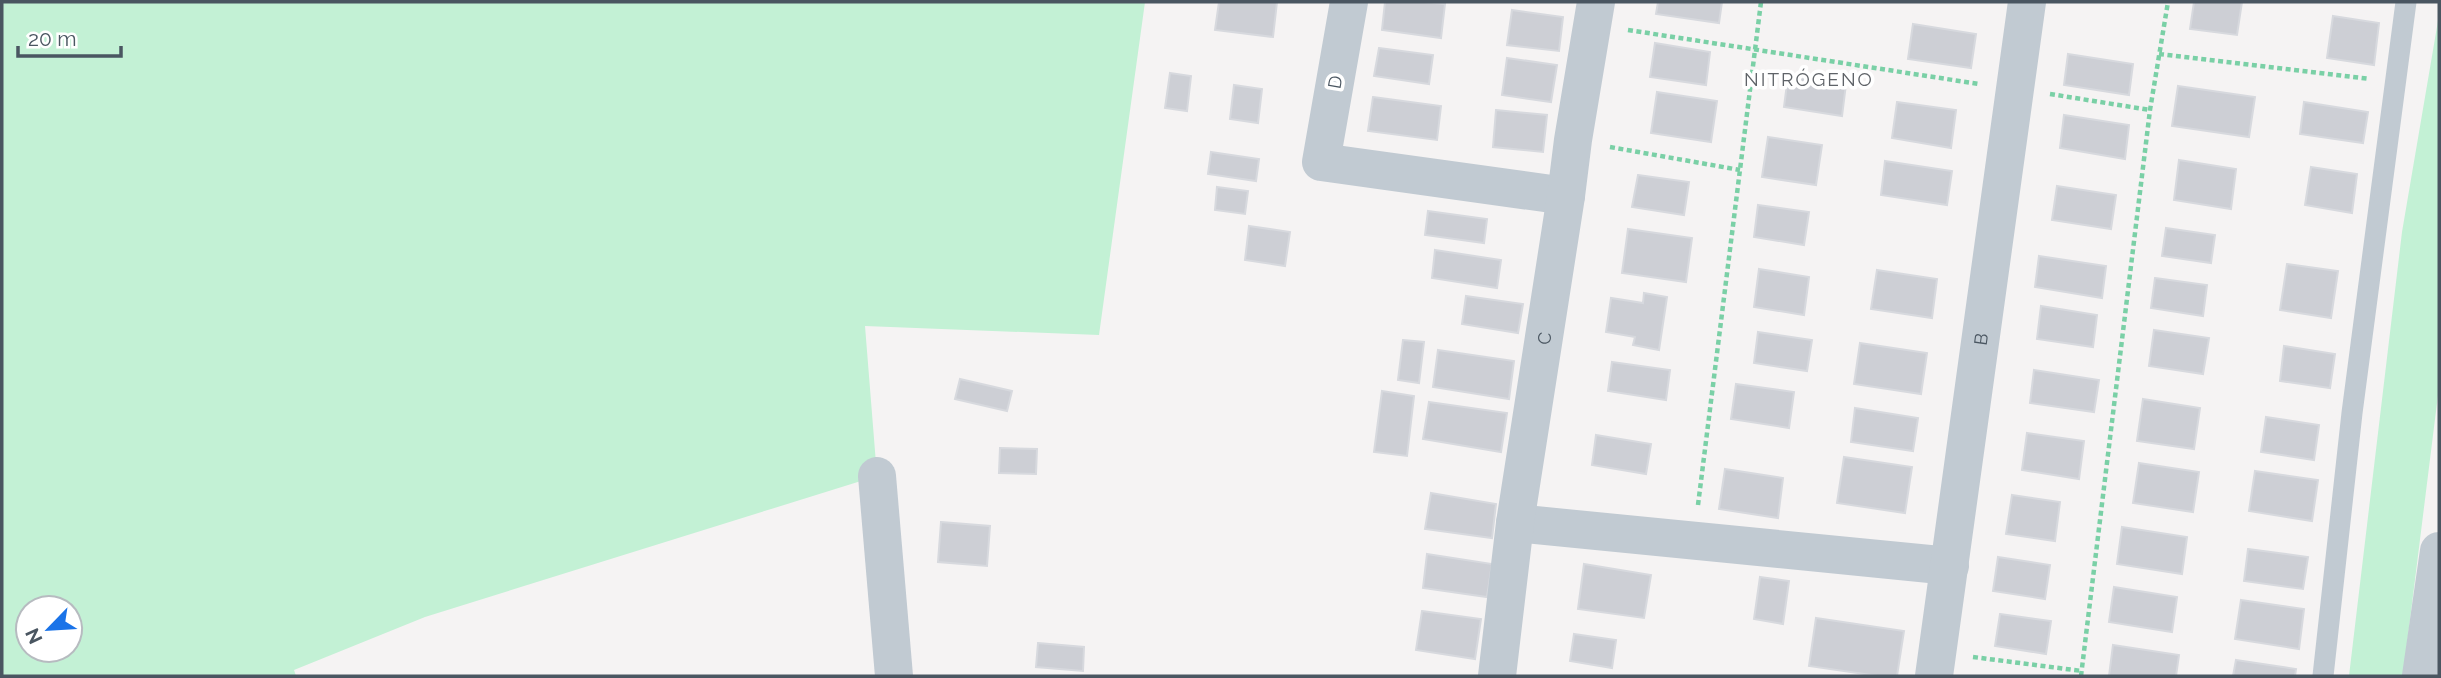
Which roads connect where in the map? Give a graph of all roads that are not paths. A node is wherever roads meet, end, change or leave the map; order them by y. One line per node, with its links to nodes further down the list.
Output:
1 (1349, 2): 5 (street, D)
2 (2027, 2): 9 (street, B)
3 (2406, 2): 13 (lane)
4 (1594, 13): 5 (street, C)
5 (1566, 197): 7 (street, C)
6 (877, 476): 11 (street)
7 (1516, 523): 9 (street); 12 (street, C)
8 (2439, 551): 14 (street)
9 (1950, 566): 10 (street, B)
10 (1936, 664)
11 (894, 676)
12 (1497, 676)
13 (2323, 676)
14 (2421, 676)

